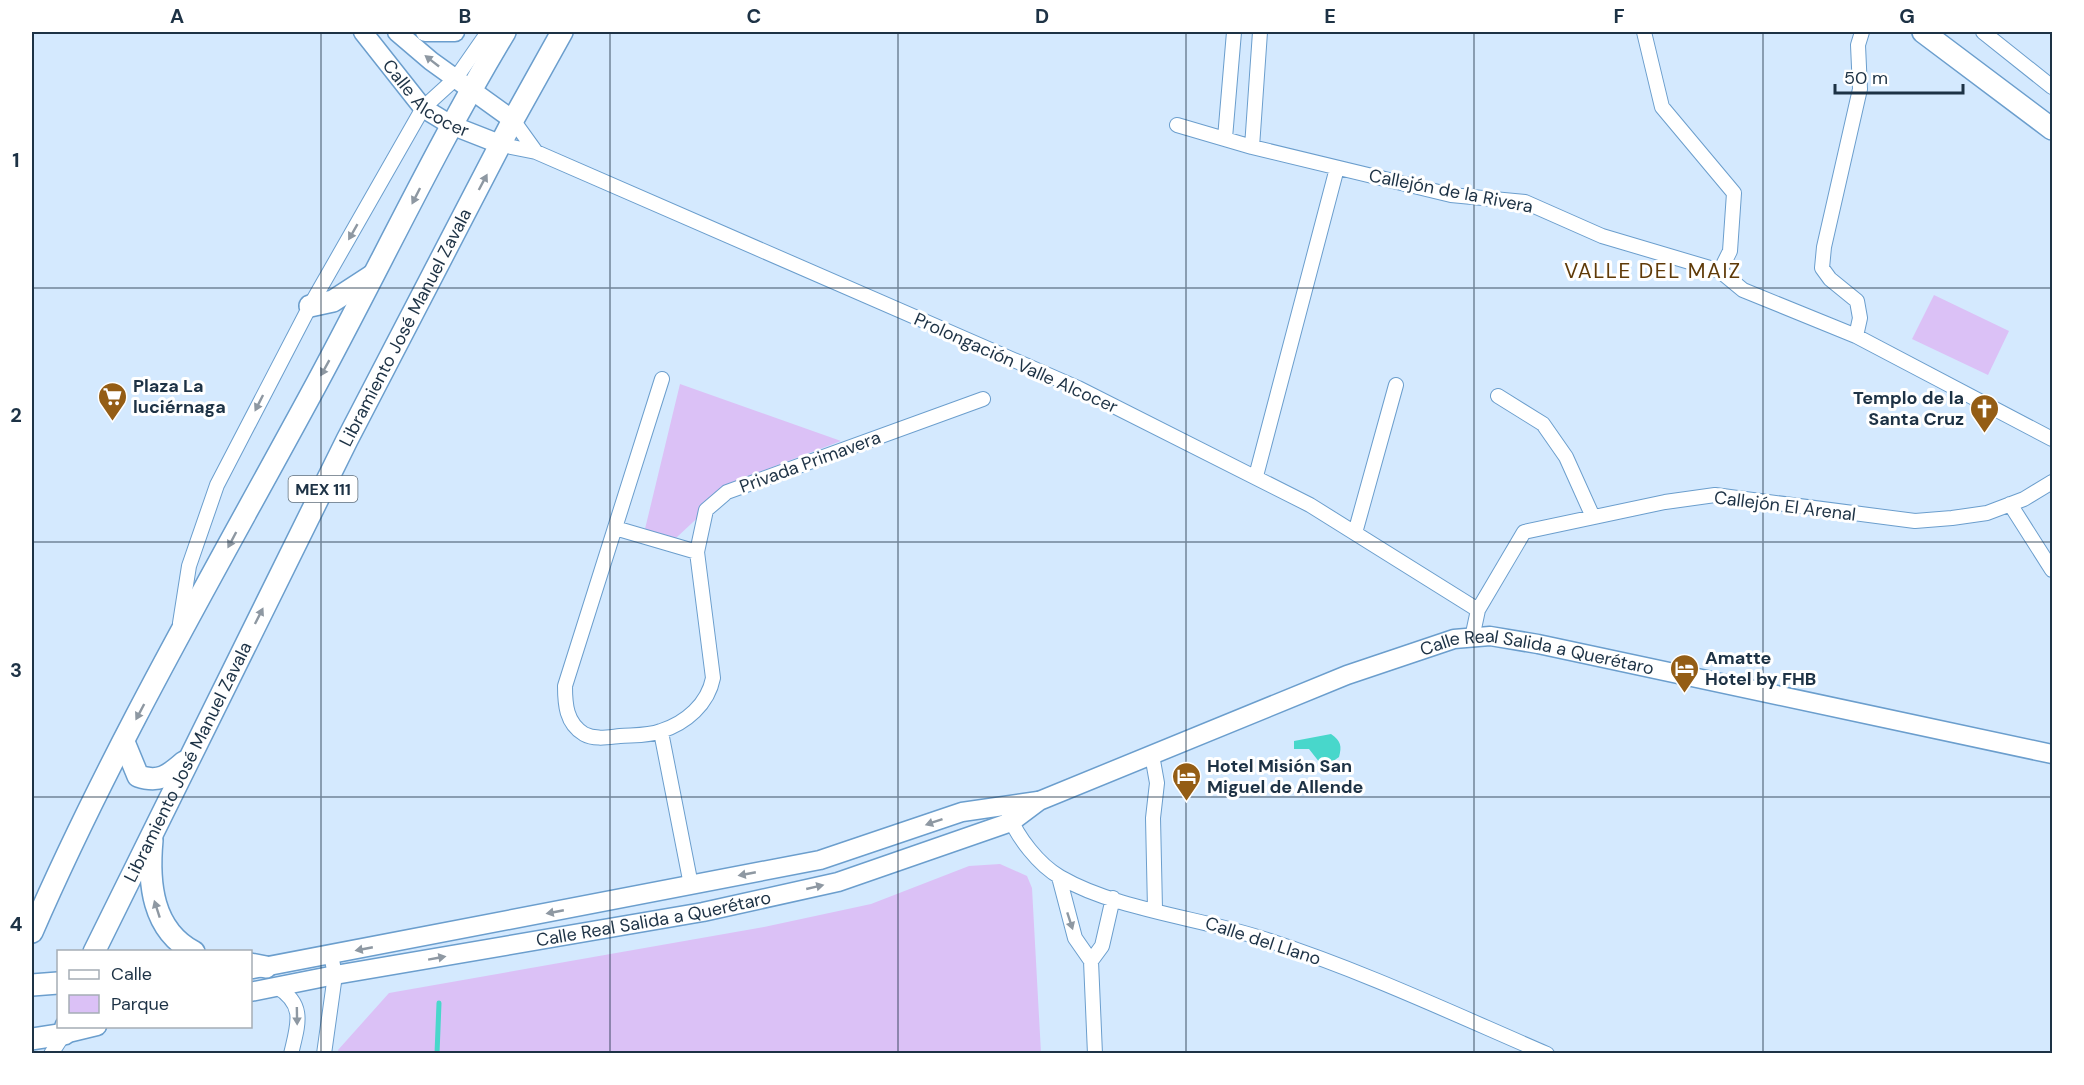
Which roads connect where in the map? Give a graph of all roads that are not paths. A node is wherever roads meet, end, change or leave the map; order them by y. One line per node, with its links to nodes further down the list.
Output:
1 (363, 32): 17 (street, Calle Alcocer)
2 (397, 32): 15 (street, Calle Alcocer, one-way to 2)
3 (425, 32): 4 (street)
4 (455, 32)
5 (488, 32): 15 (street)
6 (506, 32): 15 (main road, MEX 111)
7 (562, 32): 19 (main road, Libramiento José Manuel Zavala / MEX 111)
8 (1234, 32): 23 (street)
9 (1260, 32): 25 (street)
10 (1644, 32): 29 (street)
11 (1862, 32): 31 (street)
12 (1923, 32): 22 (main road)
13 (1939, 32): 18 (main road)
14 (1983, 32): 16 (street)
15 (463, 84): 17 (street); 19 (street, Calle Alcocer); 20 (main road, MEX 111)
16 (2052, 87)
17 (423, 108): 20 (street, Calle Alcocer); 30 (street, one-way to 30)
18 (2052, 119)
19 (513, 120): 24 (main road, Libramiento José Manuel Zavala / MEX 111); 26 (street)
20 (451, 125): 24 (street, Calle Alcocer); 28 (main road, MEX 111, one-way to 28)
21 (1177, 125): 23 (street, Callejón de la Rivera)
22 (2052, 129)
23 (1225, 138): 25 (street, Callejón de la Rivera)
24 (502, 145): 26 (street, Prolongación Valle Alcocer); 52 (main road, Libramiento José Manuel Zavala / MEX 111, one-way to 24)
25 (1252, 147): 27 (street, Callejón de la Rivera)
26 (536, 152): 37 (street, Prolongación Valle Alcocer)
27 (1337, 168): 29 (street, Callejón de la Rivera); 37 (street)
28 (378, 271): 30 (main road); 47 (main road, MEX 111, one-way to 47)
29 (1720, 271): 31 (street)
30 (310, 306): 47 (street, one-way to 47)
31 (1856, 336): 36 (street)
32 (662, 379): 41 (street, Privada Primavera)
33 (1396, 385): 42 (street)
34 (1498, 396): 40 (street)
35 (983, 399): 43 (street, Privada Primavera)
36 (2052, 439)
37 (1257, 476): 42 (street, Prolongación Valle Alcocer)
38 (2052, 482): 39 (street, Callejón El Arenal)
39 (2010, 504): 40 (street, Callejón El Arenal); 44 (street)
40 (1593, 518): 45 (street, Callejón El Arenal)
41 (615, 528): 43 (street); 48 (street, Privada Primavera)
42 (1355, 532): 45 (street, Prolongación Valle Alcocer)
43 (697, 552): 48 (street, Privada Primavera)
44 (2052, 570)
45 (1478, 610): 46 (street, Callejón El Arenal)
46 (1472, 638): 50 (street, Calle Real Salida a Querétaro); 51 (street, Calle Real Salida a Querétaro)
47 (178, 640): 49 (main road, MEX 111, one-way to 49)
48 (661, 732): 59 (street)
49 (124, 742): 52 (main road); 57 (main road, MEX 111)
50 (2052, 754)
51 (1152, 755): 53 (street, Calle Real Salida a Querétaro); 62 (street)
52 (189, 757): 56 (main road, Libramiento José Manuel Zavala / MEX 111)
53 (1040, 801): 54 (street, Calle Real Salida a Querétaro); 55 (street, Calle Real Salida a Querétaro)
54 (1005, 804): 55 (street, Calle del Llano); 59 (street, Calle Real Salida a Querétaro, one-way to 59)
55 (1011, 822): 58 (street, Calle del Llano); 69 (street, Calle Real Salida a Querétaro, one-way to 55)
56 (154, 828): 64 (main road, Libramiento José Manuel Zavala / MEX 111); 65 (main road, one-way to 56)
57 (63, 861): 60 (main road, MEX 111); 63 (main road, MEX 111)
58 (1059, 877): 61 (street, Calle del Llano); 67 (street, one-way to 67)
59 (691, 885): 66 (street, Calle Real Salida a Querétaro, one-way to 66)
60 (32, 896)
61 (1113, 898): 62 (street, Calle del Llano); 67 (street)
62 (1155, 909): 81 (street, Calle del Llano)
63 (32, 932)
64 (94, 950)
65 (192, 950)
66 (331, 956): 68 (street, Calle Real Salida a Querétaro); 69 (street)
67 (1091, 961): 80 (street)
68 (256, 967)
69 (335, 975): 72 (street, Calle Real Salida a Querétaro); 79 (street)
70 (57, 983): 71 (main road)
71 (32, 985)
72 (277, 987): 73 (street, Calle Real Salida a Querétaro); 78 (street, one-way to 78)
73 (252, 992)
74 (81, 1028): 75 (street)
75 (65, 1030): 76 (main road); 77 (street)
76 (32, 1039)
77 (51, 1053)
78 (291, 1053)
79 (324, 1053)
80 (1095, 1053)
81 (1547, 1053)

